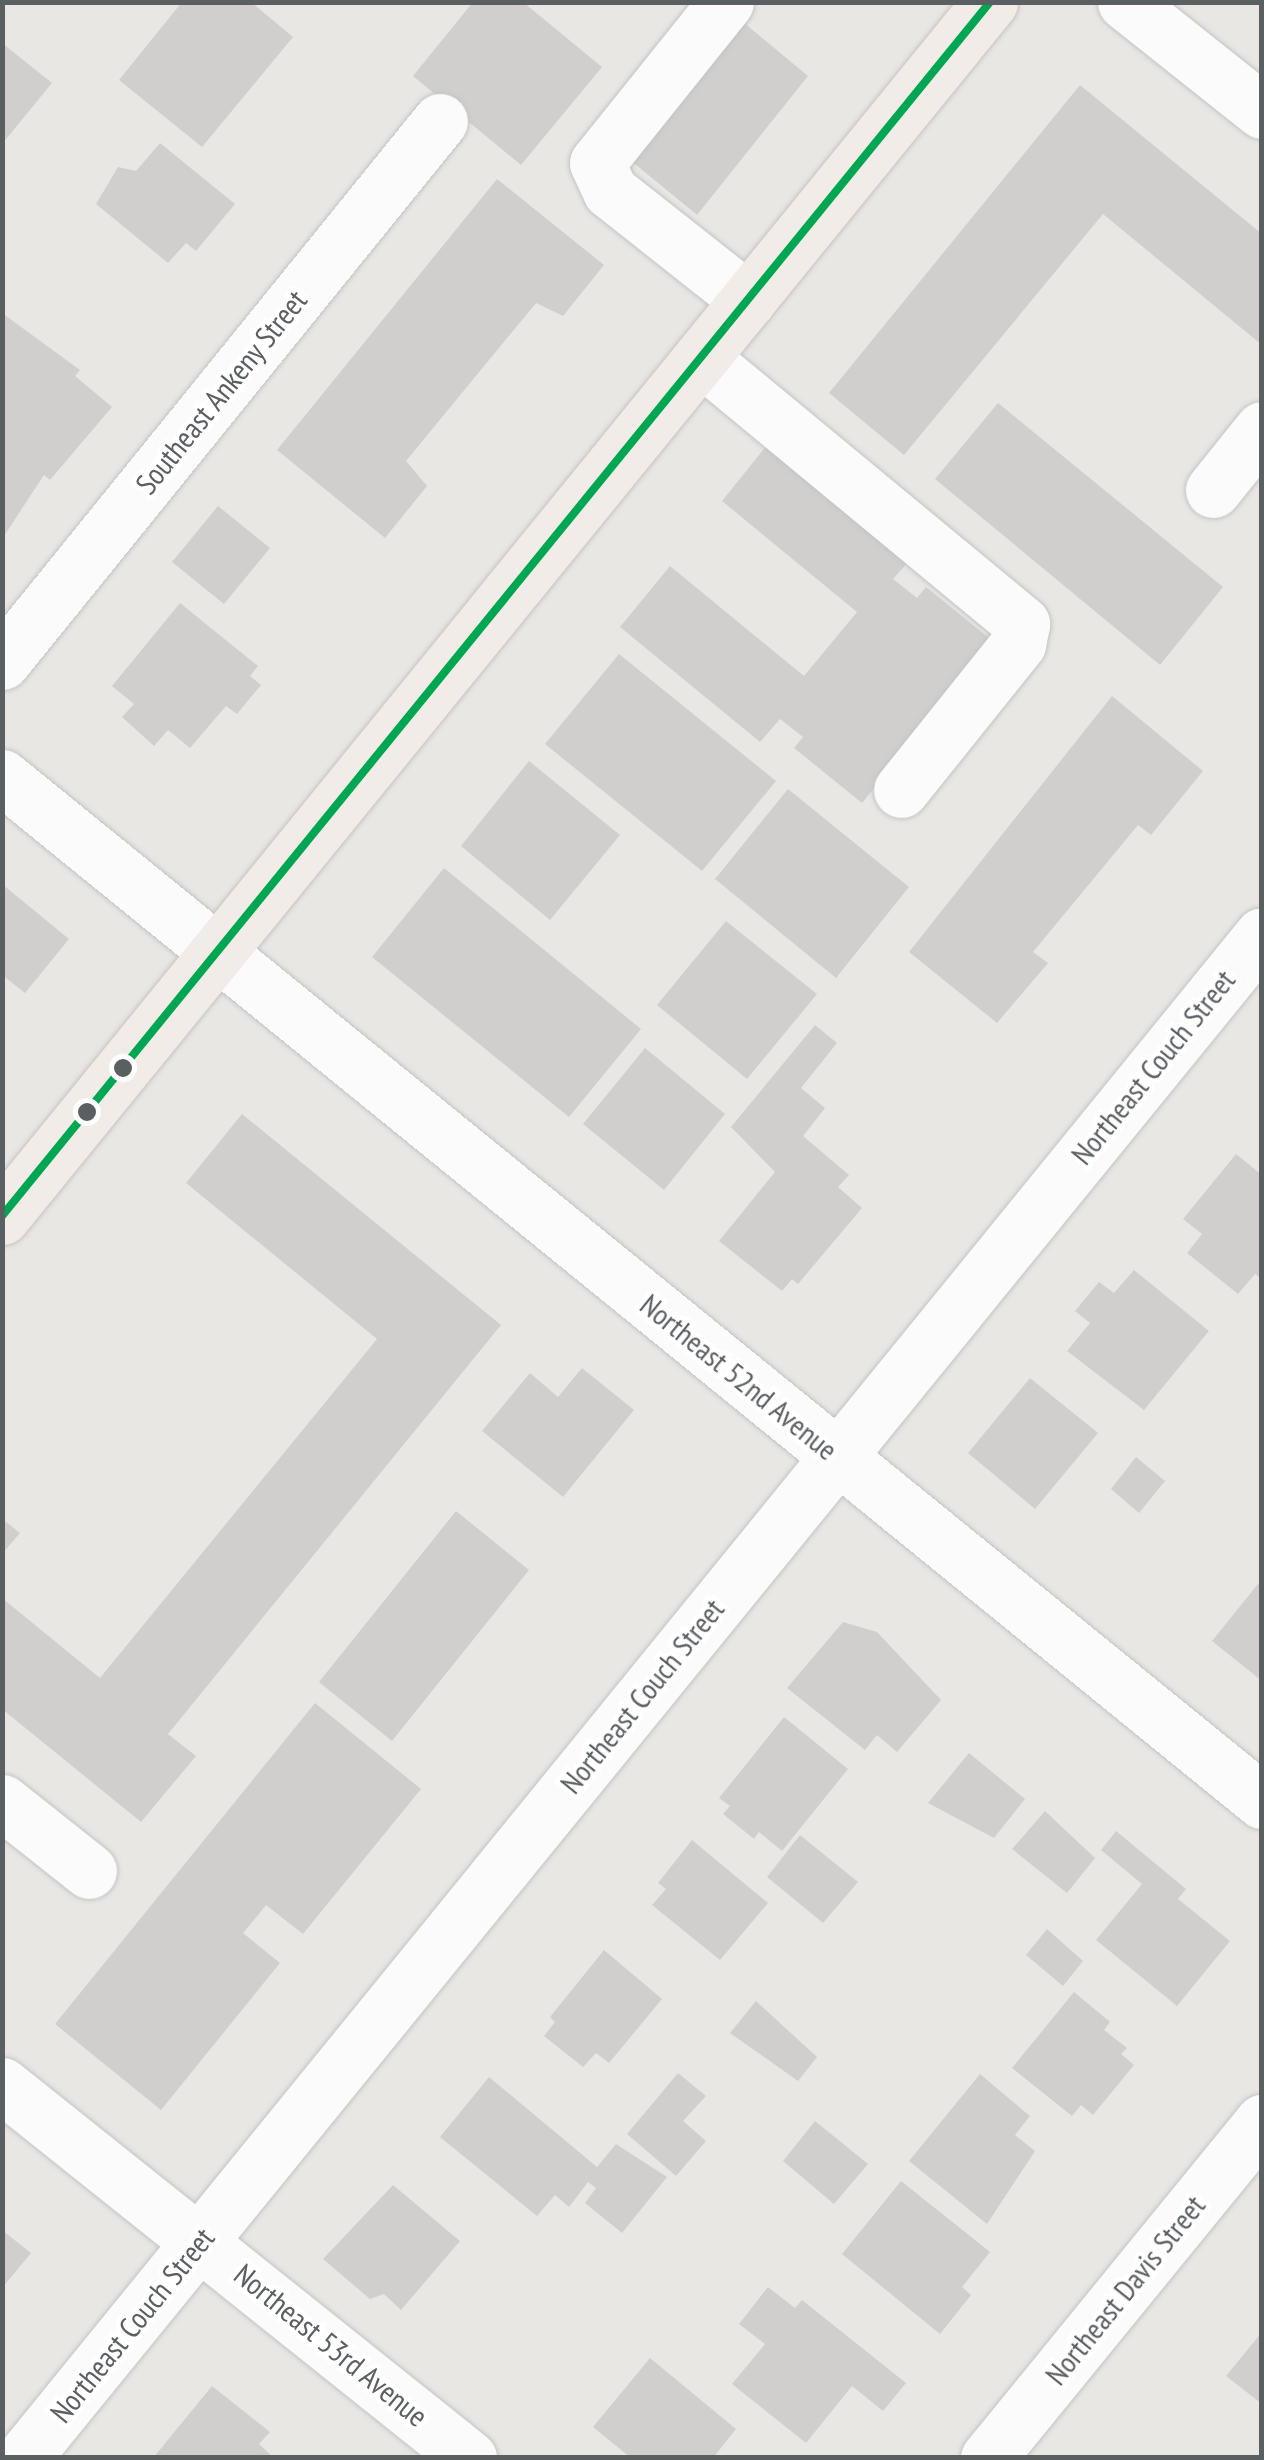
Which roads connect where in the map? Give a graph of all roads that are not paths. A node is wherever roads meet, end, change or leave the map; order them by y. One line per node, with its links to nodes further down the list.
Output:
1 (726, 2): 6 (street)
2 (990, 2): 6 (main road)
3 (1125, 2): 4 (street)
4 (1262, 112)
5 (440, 121): 10 (street, Southeast Ankeny Street)
6 (748, 300): 7 (main road)
7 (701, 358): 12 (street); 14 (main road)
8 (1262, 429): 9 (street)
9 (1213, 490)
10 (2, 662)
11 (2, 777): 14 (street, Northeast 52nd Avenue)
12 (901, 790)
13 (1262, 934): 16 (street, Northeast Couch Street)
14 (216, 953): 15 (main road); 16 (street, Northeast 52nd Avenue)
15 (2, 1216)
16 (837, 1456): 17 (street, Northeast 52nd Avenue); 22 (street, Northeast Couch Street)
17 (1262, 1801)
18 (2, 1802): 19 (street)
19 (89, 1871)
20 (2, 2086): 22 (street, Northeast 53rd Avenue)
21 (1262, 2122): 25 (street, Northeast Davis Street)
22 (202, 2239): 23 (street, Northeast Couch Street); 24 (street, Northeast 53rd Avenue)
23 (23, 2458)
24 (469, 2458)
25 (988, 2458)

